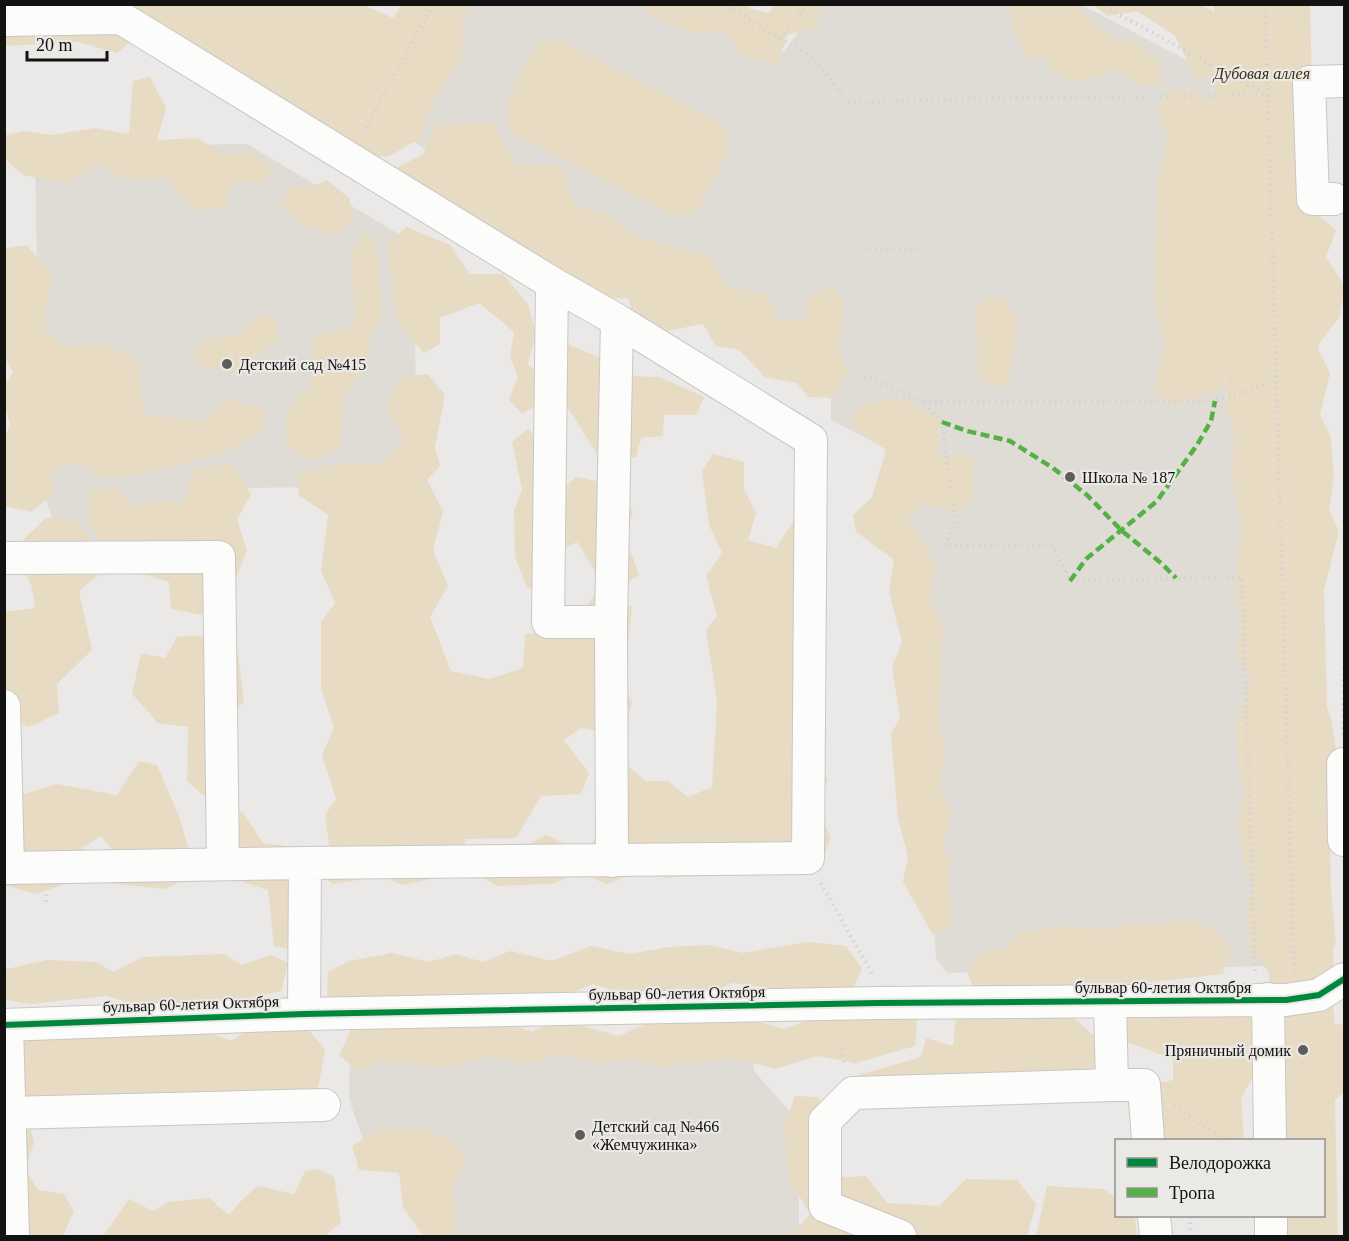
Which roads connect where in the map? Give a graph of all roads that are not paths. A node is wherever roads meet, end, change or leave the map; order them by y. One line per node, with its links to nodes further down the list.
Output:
1 (4, 20): 4 (street)
2 (1344, 81): 3 (street)
3 (1335, 199)
4 (552, 283): 5 (street); 7 (street)
5 (617, 320): 7 (street); 11 (street)
6 (4, 558): 13 (street)
7 (611, 622): 11 (street)
8 (4, 706): 13 (street)
9 (1344, 764): 10 (street)
10 (1344, 840)
11 (612, 861): 12 (street)
12 (305, 863): 13 (street); 17 (street)
13 (223, 864)
14 (1344, 979): 15 (street, бульвар 60-летия Октября)
15 (1262, 986): 16 (street, бульвар 60-летия Октября); 23 (street)
16 (1110, 1001): 17 (street, бульвар 60-летия Октября); 19 (street)
17 (304, 1014): 18 (street, бульвар 60-летия Октября)
18 (6, 1025): 21 (street)
19 (1112, 1085): 22 (street); 27 (street)
20 (324, 1105): 21 (street)
21 (8, 1113): 26 (street)
22 (1148, 1139)
23 (1270, 1139)
24 (1154, 1217): 28 (street)
25 (1271, 1217): 29 (street)
26 (13, 1236)
27 (900, 1236)
28 (1156, 1236)
29 (1271, 1236)

